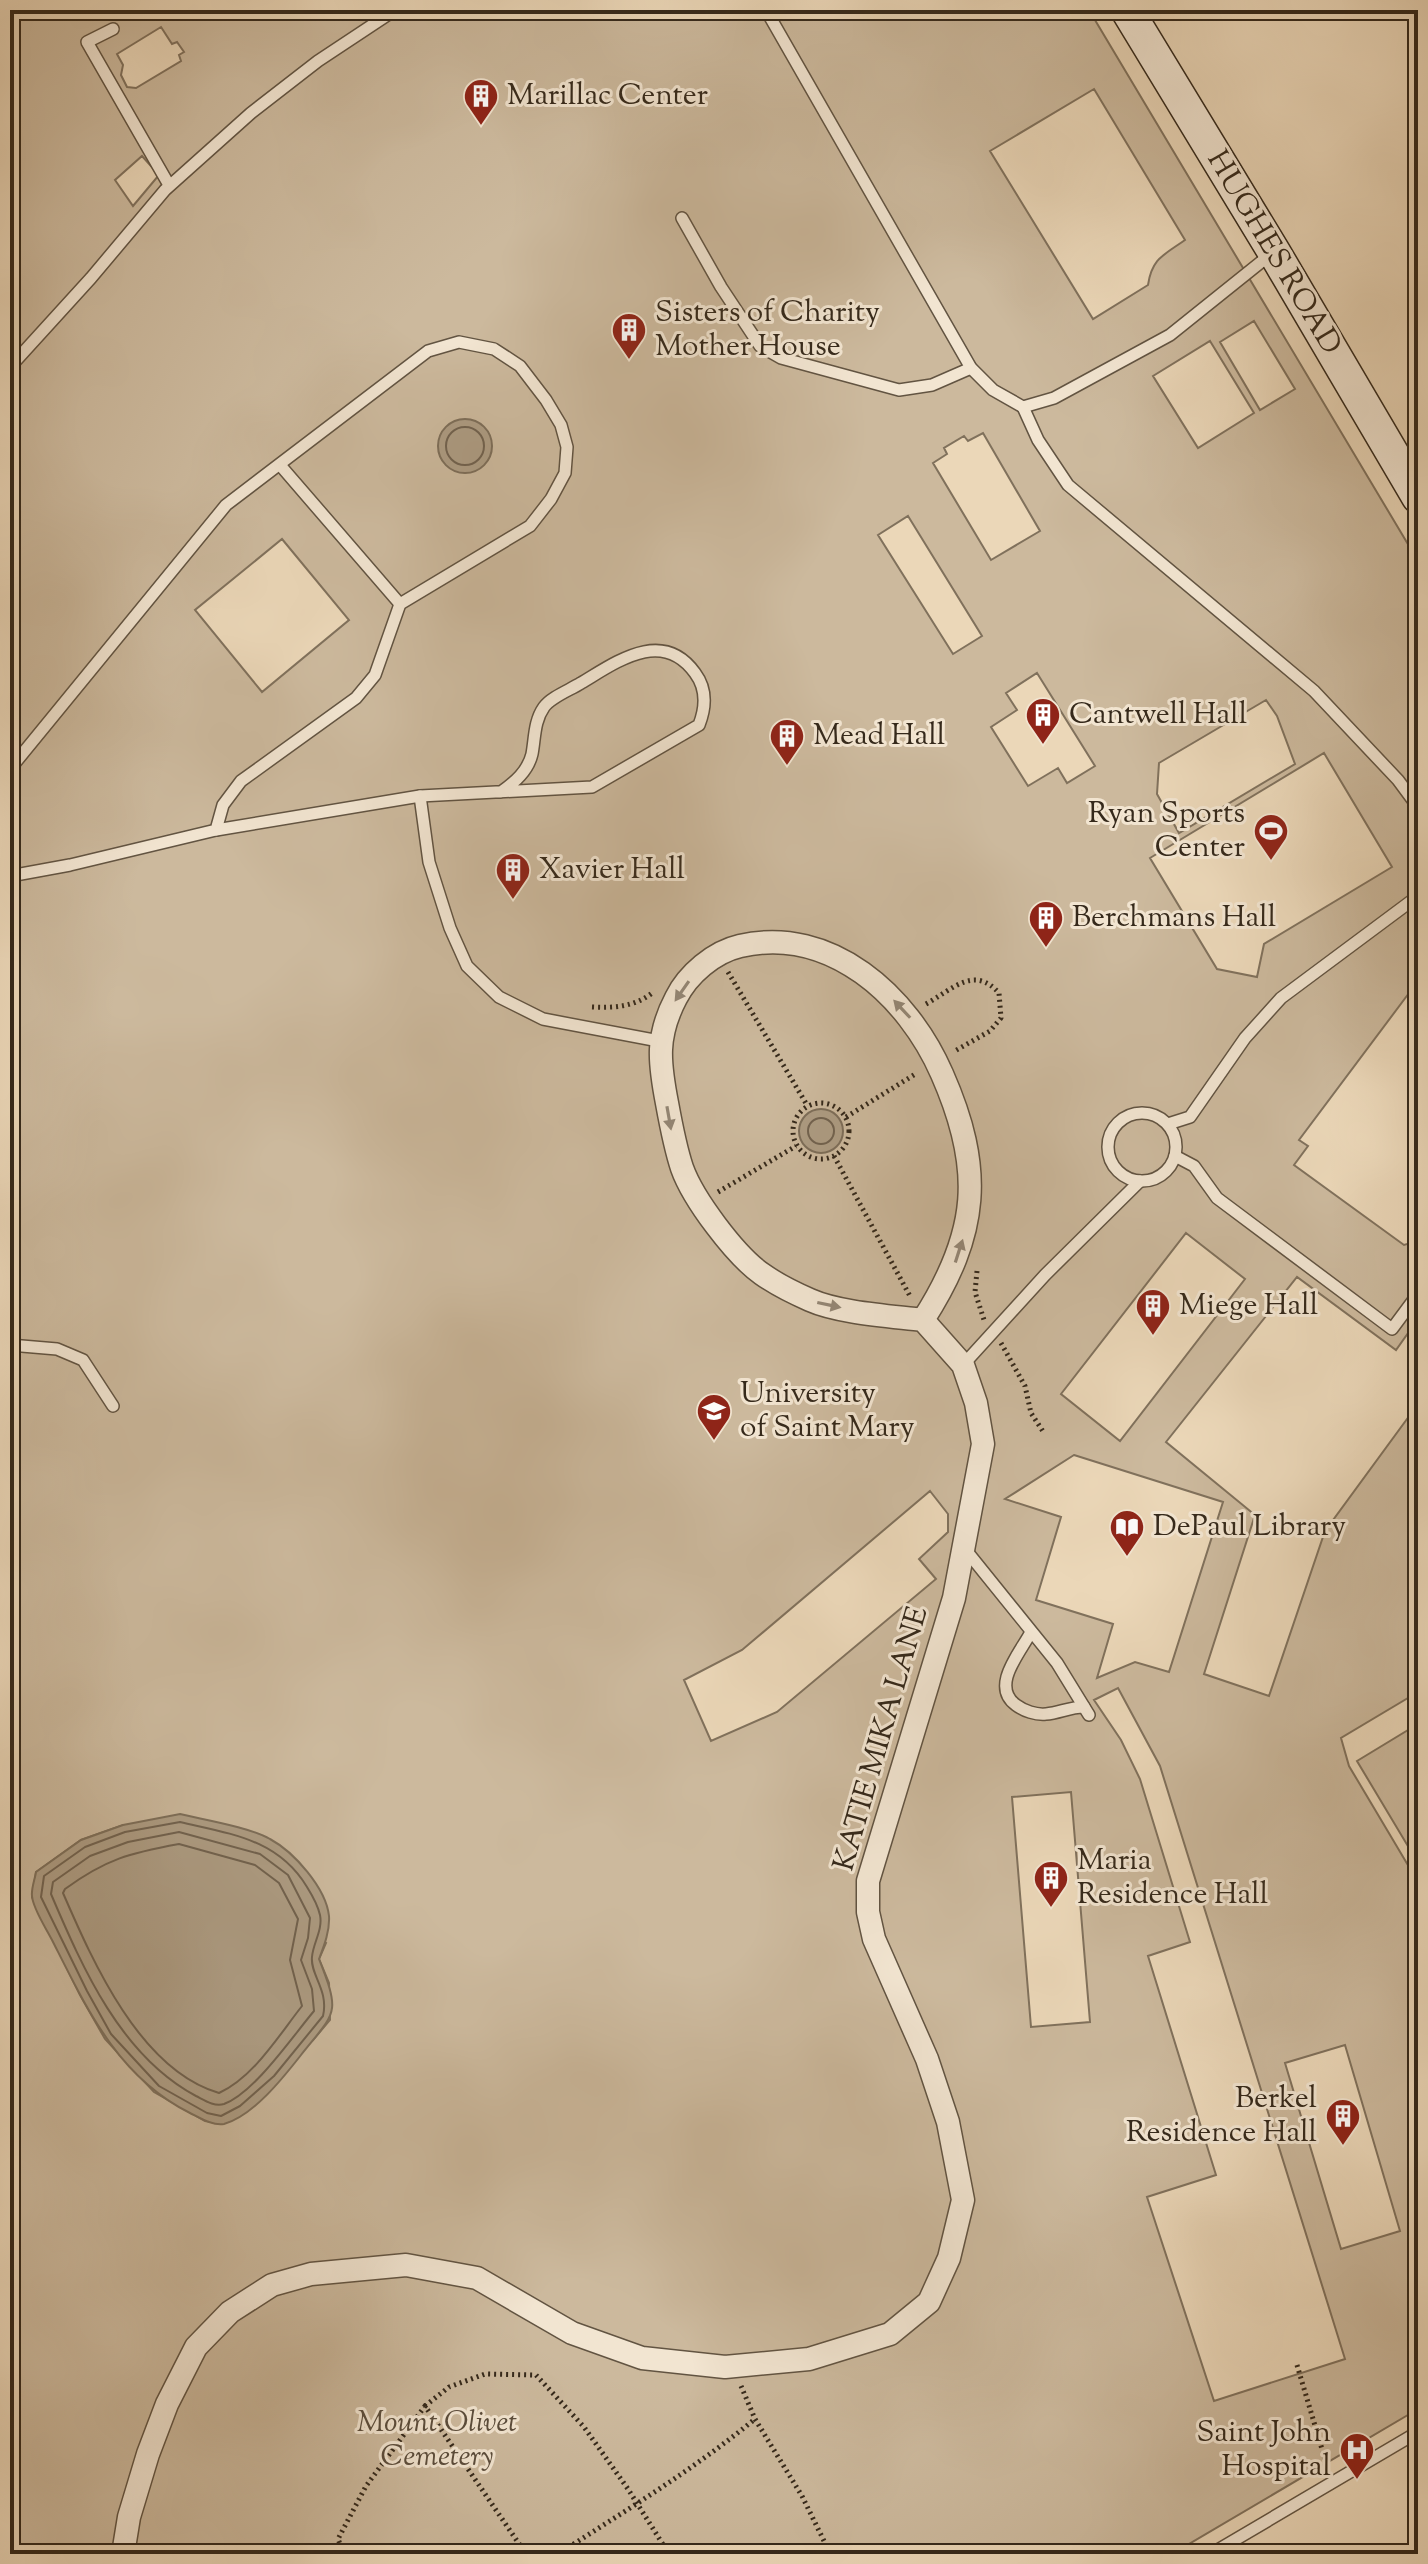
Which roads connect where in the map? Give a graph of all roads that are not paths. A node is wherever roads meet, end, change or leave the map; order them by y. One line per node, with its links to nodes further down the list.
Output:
1 (395, 10): 5 (lane)
2 (766, 10): 9 (lane)
3 (1127, 10): 7 (street, HUGHES ROAD)
4 (113, 29): 5 (lane)
5 (169, 185): 8 (lane)
6 (682, 218): 9 (lane)
7 (1274, 252): 10 (lane); 12 (street, HUGHES ROAD)
8 (10, 367)
9 (971, 368): 10 (lane)
10 (1023, 407): 17 (lane)
11 (280, 465): 13 (lane); 13 (lane); 14 (lane)
12 (1418, 497)
13 (400, 604): 18 (lane)
14 (10, 769)
15 (501, 792): 15 (lane); 16 (lane)
16 (420, 796): 18 (lane); 21 (lane)
17 (1418, 807)
18 (216, 830): 19 (lane)
19 (10, 876)
20 (1418, 896): 22 (lane)
21 (659, 1041): 26 (street, one-way to 26); 26 (street, one-way to 21)
22 (1168, 1124): 23 (lane); 24 (lane)
23 (1175, 1156): 24 (lane); 25 (lane)
24 (1140, 1181): 28 (lane)
25 (1418, 1294)
26 (923, 1320): 28 (street)
27 (10, 1345): 29 (lane)
28 (963, 1365): 30 (street, KATIE MIKA LANE)
29 (113, 1406)
30 (964, 1549): 31 (lane); 33 (street, KATIE MIKA LANE)
31 (1031, 1632): 31 (lane)
32 (1418, 2432): 34 (lane)
33 (123, 2554)
34 (1211, 2554)

